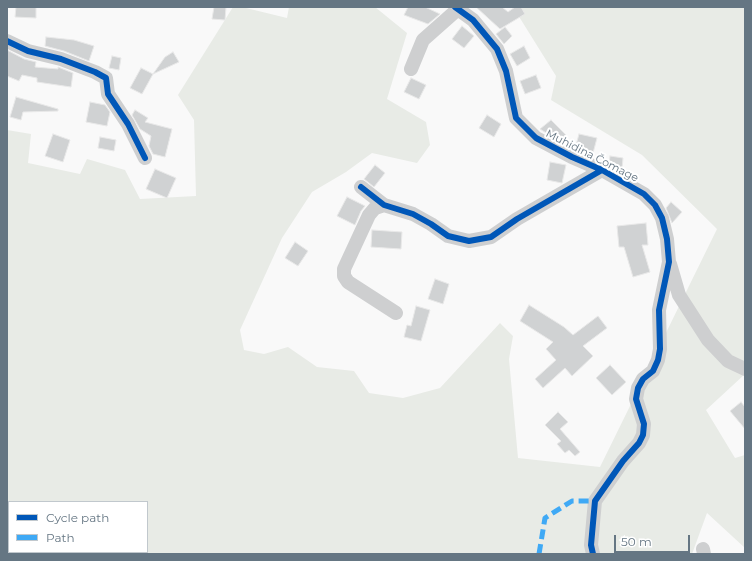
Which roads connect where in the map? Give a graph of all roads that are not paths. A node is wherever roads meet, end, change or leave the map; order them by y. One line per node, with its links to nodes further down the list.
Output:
1 (457, 8): 3 (street); 5 (street, Muhidina Čomage)
2 (7, 42): 4 (street)
3 (411, 69)
4 (145, 158)
5 (602, 170): 7 (street); 8 (street, Muhidina Čomage)
6 (361, 187): 7 (street)
7 (384, 205): 9 (street)
8 (669, 262): 10 (street); 11 (street, Muhidina Čomage)
9 (396, 313)
10 (745, 369)
11 (593, 554)

